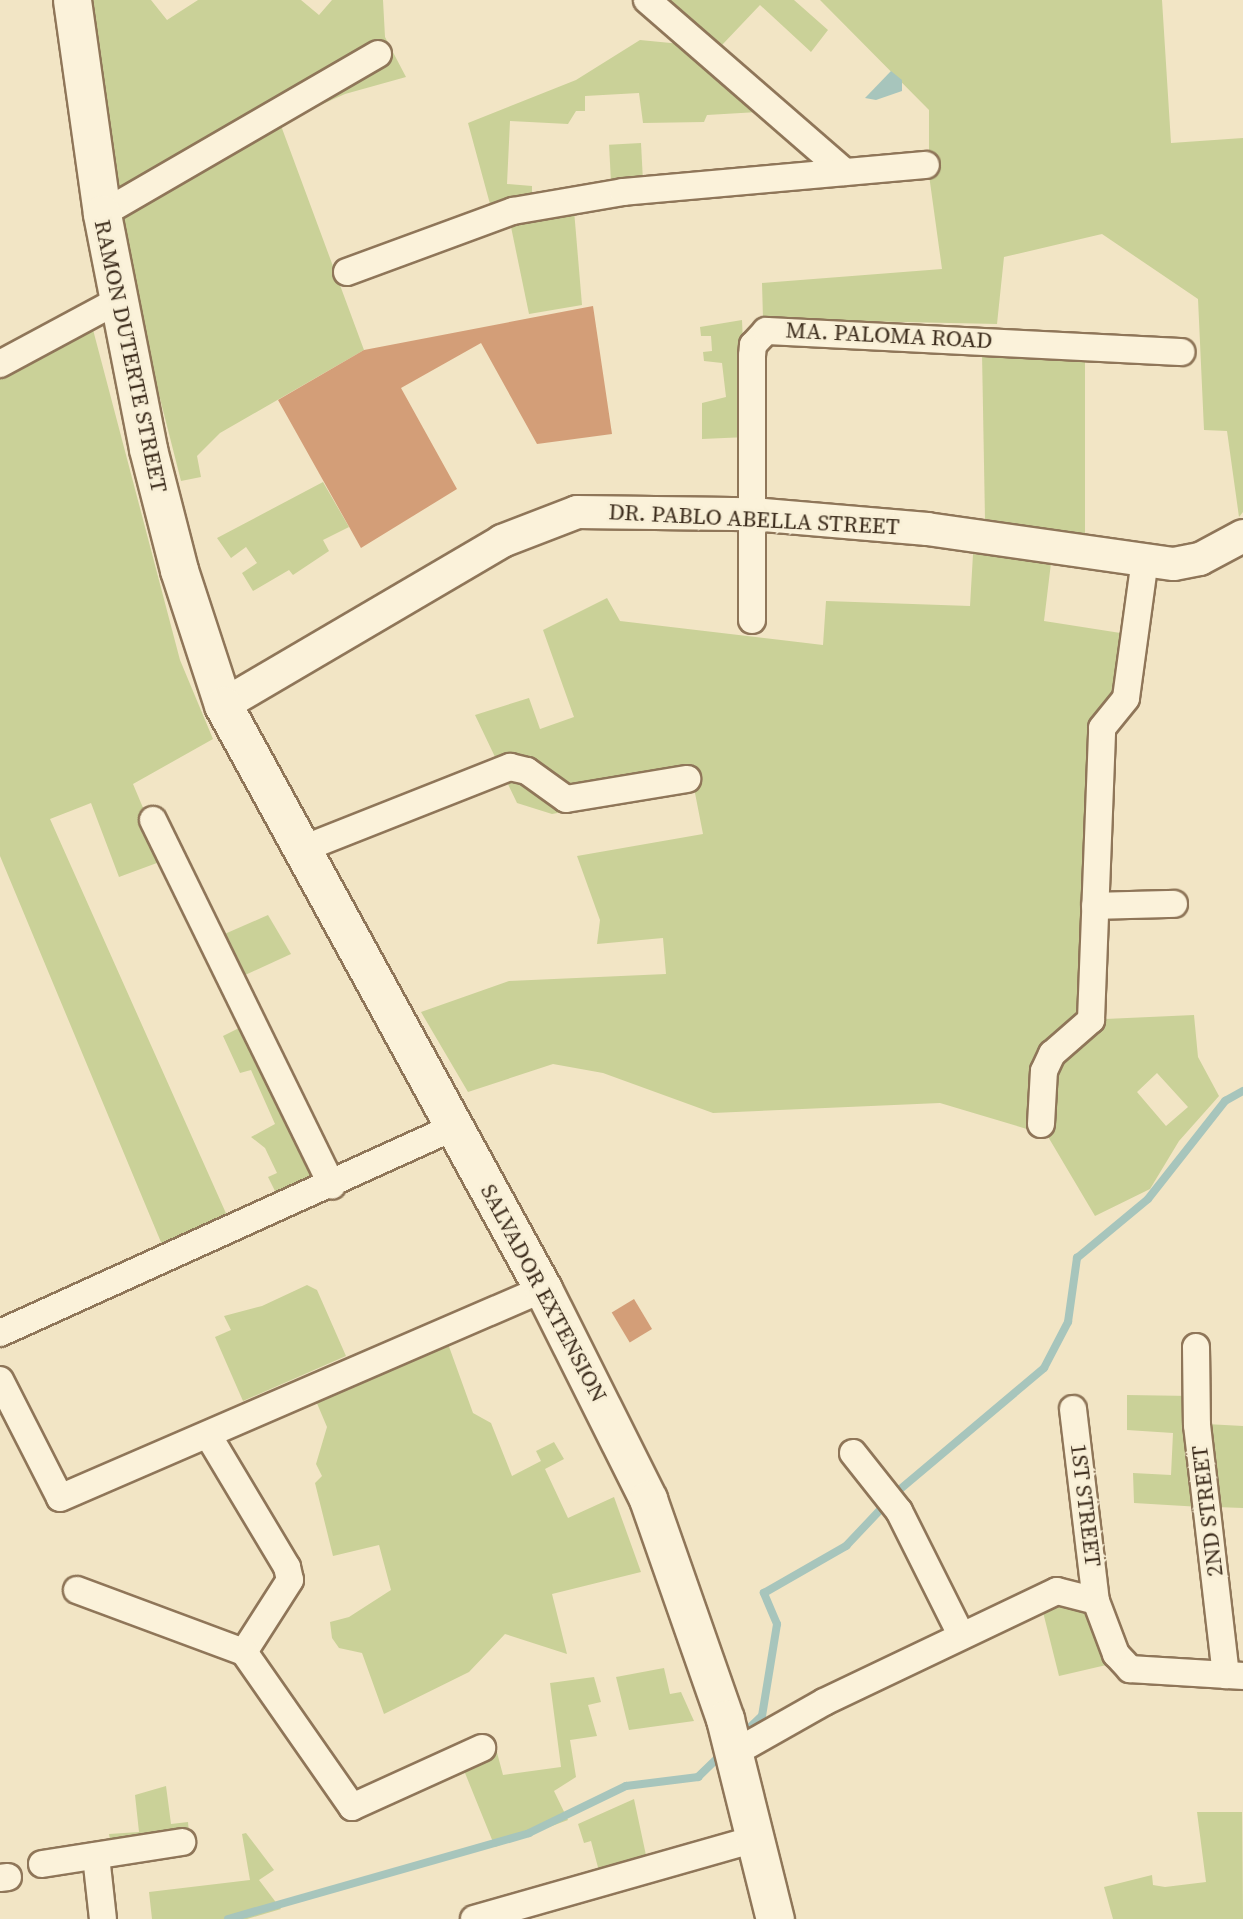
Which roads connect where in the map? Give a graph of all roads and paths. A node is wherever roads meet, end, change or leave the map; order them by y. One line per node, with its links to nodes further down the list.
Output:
1 (72, 0): 6 (main road, RAMON DUTERTE STREET)
2 (648, 0): 5 (street)
3 (378, 54): 6 (street)
4 (926, 165): 5 (street)
5 (845, 172): 7 (street)
6 (102, 214): 8 (main road, RAMON DUTERTE STREET)
7 (348, 272)
8 (119, 300): 10 (street); 15 (main road, RAMON DUTERTE STREET)
9 (1181, 352): 11 (street, MA. PALOMA ROAD)
10 (0, 364)
11 (752, 514): 13 (street, DR. PABLO ABELLA STREET); 14 (street, MA. PALOMA ROAD); 15 (street, DR. PABLO ABELLA STREET)
12 (1243, 536): 13 (street, DR. PABLO ABELLA STREET)
13 (1145, 560): 20 (street)
14 (752, 620)
15 (223, 705): 18 (main road, SALVADOR EXTENSION)
16 (687, 779): 18 (street)
17 (153, 820): 23 (street)
18 (300, 850): 22 (main road, SALVADOR EXTENSION)
19 (1174, 904): 20 (street)
20 (1095, 906): 21 (street)
21 (1041, 1124)
22 (455, 1127): 23 (street); 24 (main road, SALVADOR EXTENSION)
23 (332, 1185): 25 (street)
24 (543, 1289): 29 (street); 36 (main road, SALVADOR EXTENSION)
25 (0, 1333)
26 (1196, 1347): 35 (street, 2ND STREET)
27 (0, 1380): 29 (street)
28 (1073, 1409): 32 (street, 1ST STREET)
29 (208, 1435): 34 (street)
30 (853, 1453): 33 (street)
31 (77, 1590): 34 (street)
32 (1096, 1601): 33 (street); 35 (street, 1ST STREET)
33 (961, 1635): 36 (street)
34 (244, 1652): 37 (street)
35 (1235, 1676)
36 (730, 1740): 38 (main road, SALVADOR EXTENSION)
37 (482, 1748)
38 (755, 1839): 43 (street); 44 (main road, SALVADOR EXTENSION)
39 (182, 1842): 40 (street)
40 (96, 1856): 41 (street); 42 (street)
41 (42, 1864)
42 (103, 1919)
43 (474, 1919)
44 (775, 1919)

